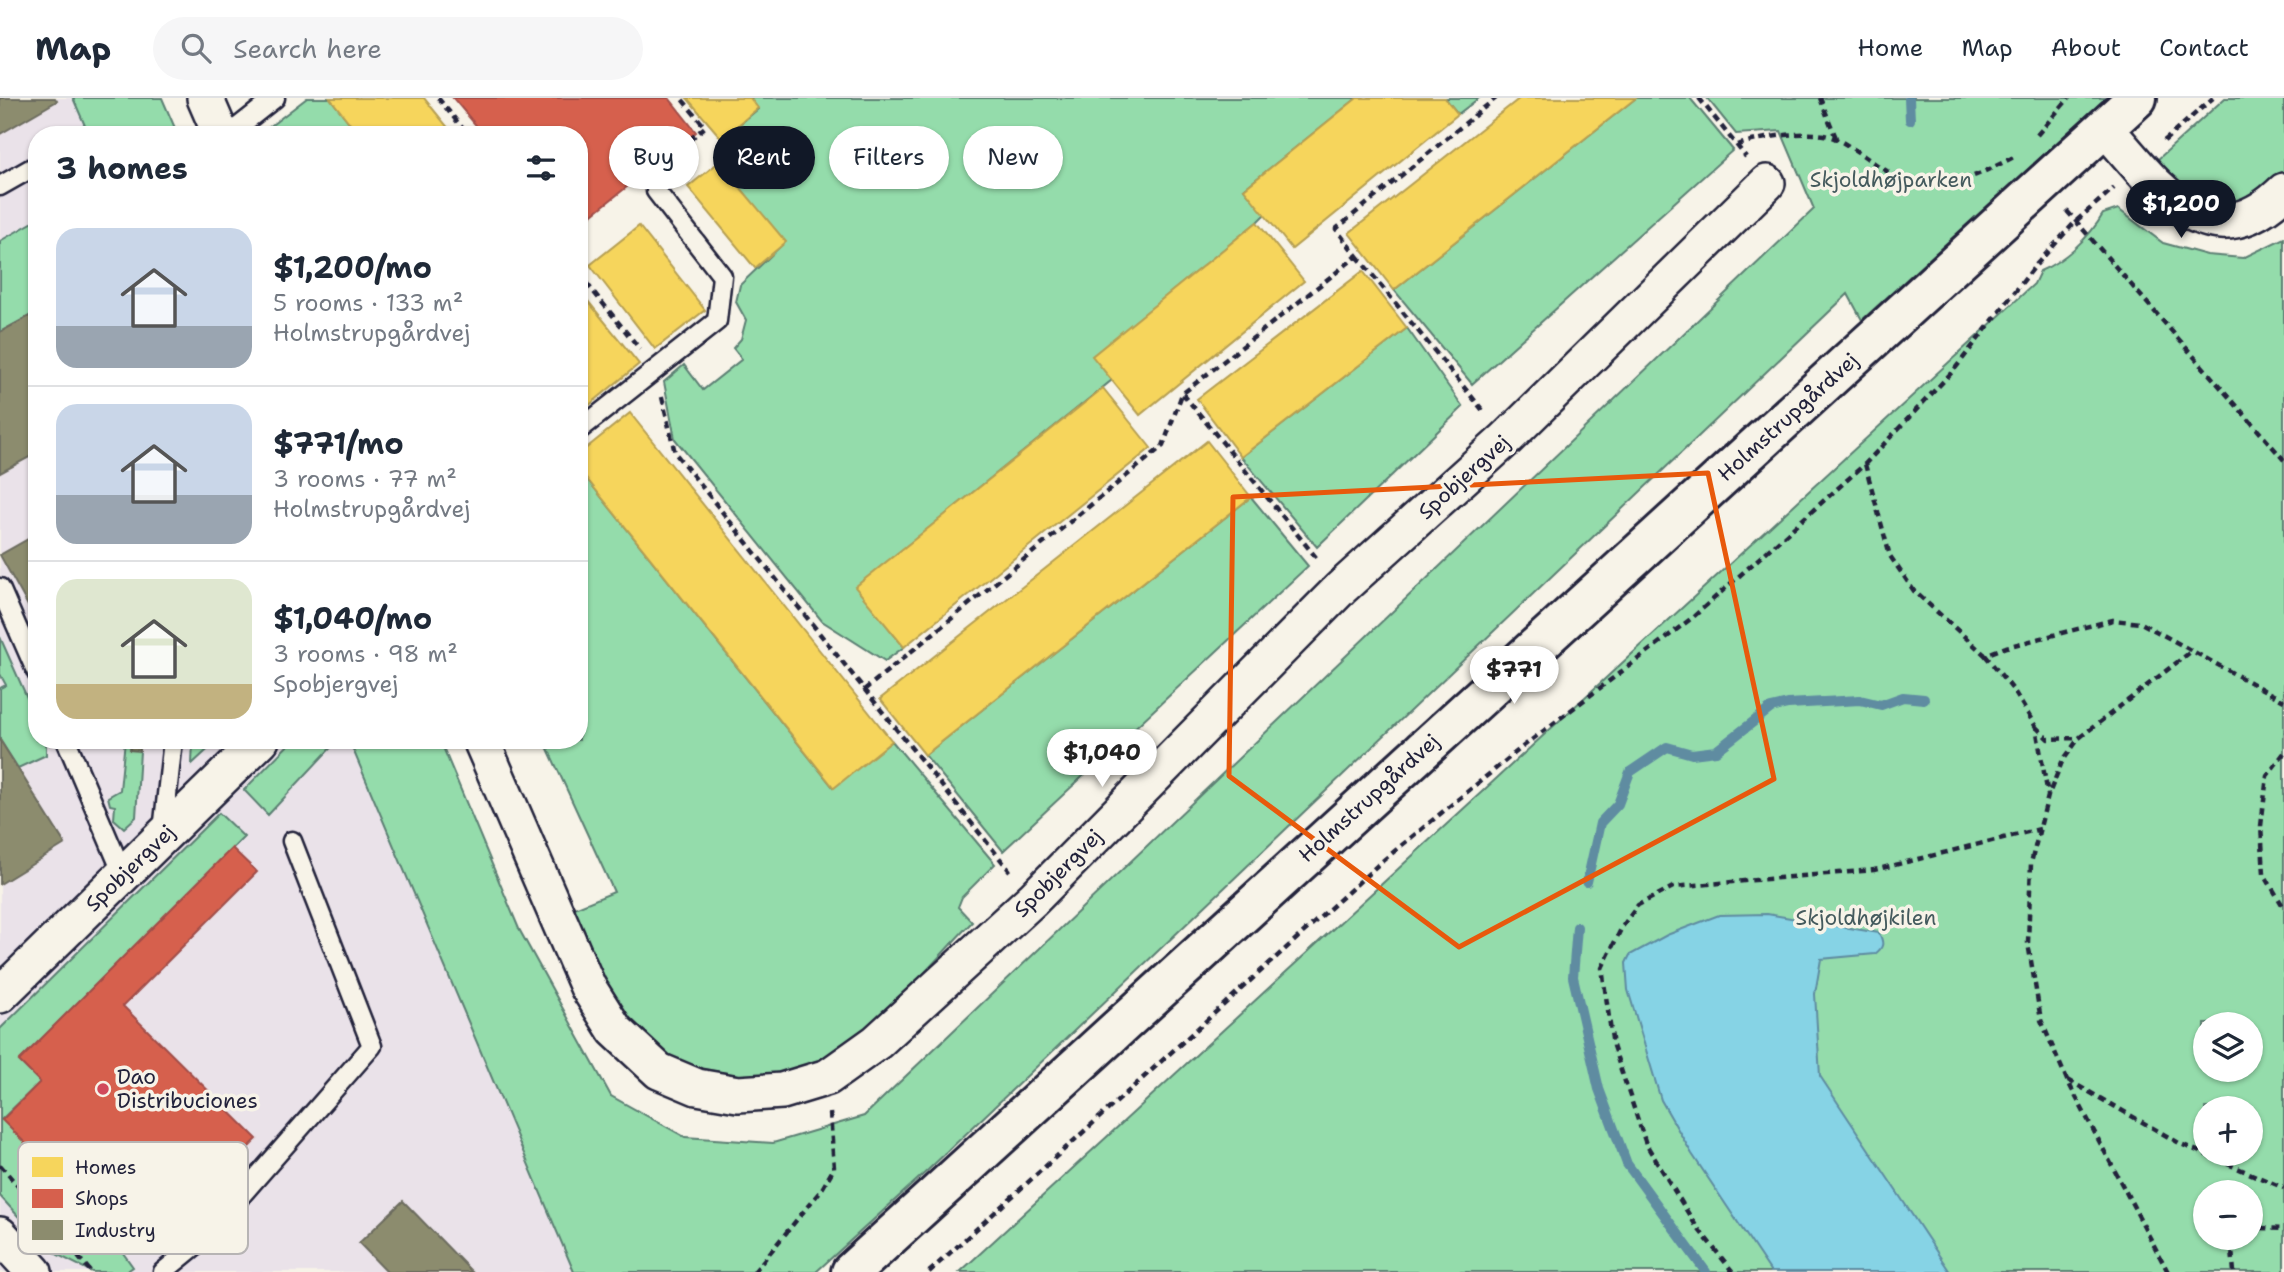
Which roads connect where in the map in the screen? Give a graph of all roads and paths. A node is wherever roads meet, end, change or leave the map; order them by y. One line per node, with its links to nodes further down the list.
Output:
1 (205, 98): 10 (street)
2 (275, 98): 11 (lane)
3 (438, 98): 12 (path)
4 (681, 98): 21 (path)
5 (1496, 98): 24 (path)
6 (1699, 98): 15 (path)
7 (1820, 98): 14 (path)
8 (2069, 98): 16 (path)
9 (2137, 98): 13 (street, Holmstrupgårdvej)
10 (217, 126)
11 (239, 126)
12 (461, 126)
13 (2105, 128): 20 (street, Holmstrupgårdvej); 22 (street)
14 (1836, 138): 15 (path); 16 (path)
15 (1737, 145): 18 (path)
16 (2019, 154): 20 (path)
17 (28, 170): 19 (lane)
18 (1767, 183): 29 (street, Spobjergvej)
19 (0, 186)
20 (2043, 187): 23 (path); 70 (street, Holmstrupgårdvej)
21 (656, 191): 26 (lane)
22 (2284, 191)
23 (2076, 221): 30 (path); 31 (path)
24 (1357, 256): 27 (path); 29 (path)
25 (588, 285): 26 (path)
26 (656, 368): 28 (lane); 37 (path)
27 (1182, 394): 33 (path); 37 (path)
28 (588, 423)
29 (1506, 439): 33 (street, Spobjergvej)
30 (2284, 460)
31 (1865, 464): 36 (path); 71 (path)
32 (0, 587): 35 (lane)
33 (1341, 588): 51 (street, Spobjergvej)
34 (2193, 650): 36 (path); 38 (path); 40 (path)
35 (28, 652)
36 (1985, 655): 39 (path)
37 (864, 690): 51 (path)
38 (2284, 701)
39 (2036, 727): 40 (path); 46 (path)
40 (2079, 738): 46 (path)
41 (70, 749): 50 (lane)
42 (172, 749): 48 (lane)
43 (252, 749): 48 (street, Spobjergvej)
44 (485, 749): 54 (street, Spobjergvej)
45 (2284, 753): 52 (path)
46 (2048, 796): 47 (path)
47 (2040, 829): 55 (path); 72 (path)
48 (162, 837): 50 (street, Spobjergvej)
49 (292, 841): 58 (lane)
50 (123, 874): 53 (street, Spobjergvej)
51 (1033, 899): 54 (street, Spobjergvej)
52 (2284, 908)
53 (0, 995)
54 (828, 1077): 69 (path)
55 (2067, 1080): 59 (path); 73 (path)
56 (0, 1166): 57 (path)
57 (18, 1187)
58 (248, 1188)
59 (2284, 1188)
60 (2263, 1228): 61 (path)
61 (2284, 1229)
62 (0, 1235): 66 (street)
63 (2232, 1250): 74 (path)
64 (76, 1254): 67 (path)
65 (185, 1254): 68 (lane)
66 (34, 1272)
67 (91, 1272)
68 (163, 1272)
69 (754, 1272)
70 (851, 1272)
71 (929, 1272)
72 (1733, 1272)
73 (2168, 1272)
74 (2234, 1272)

